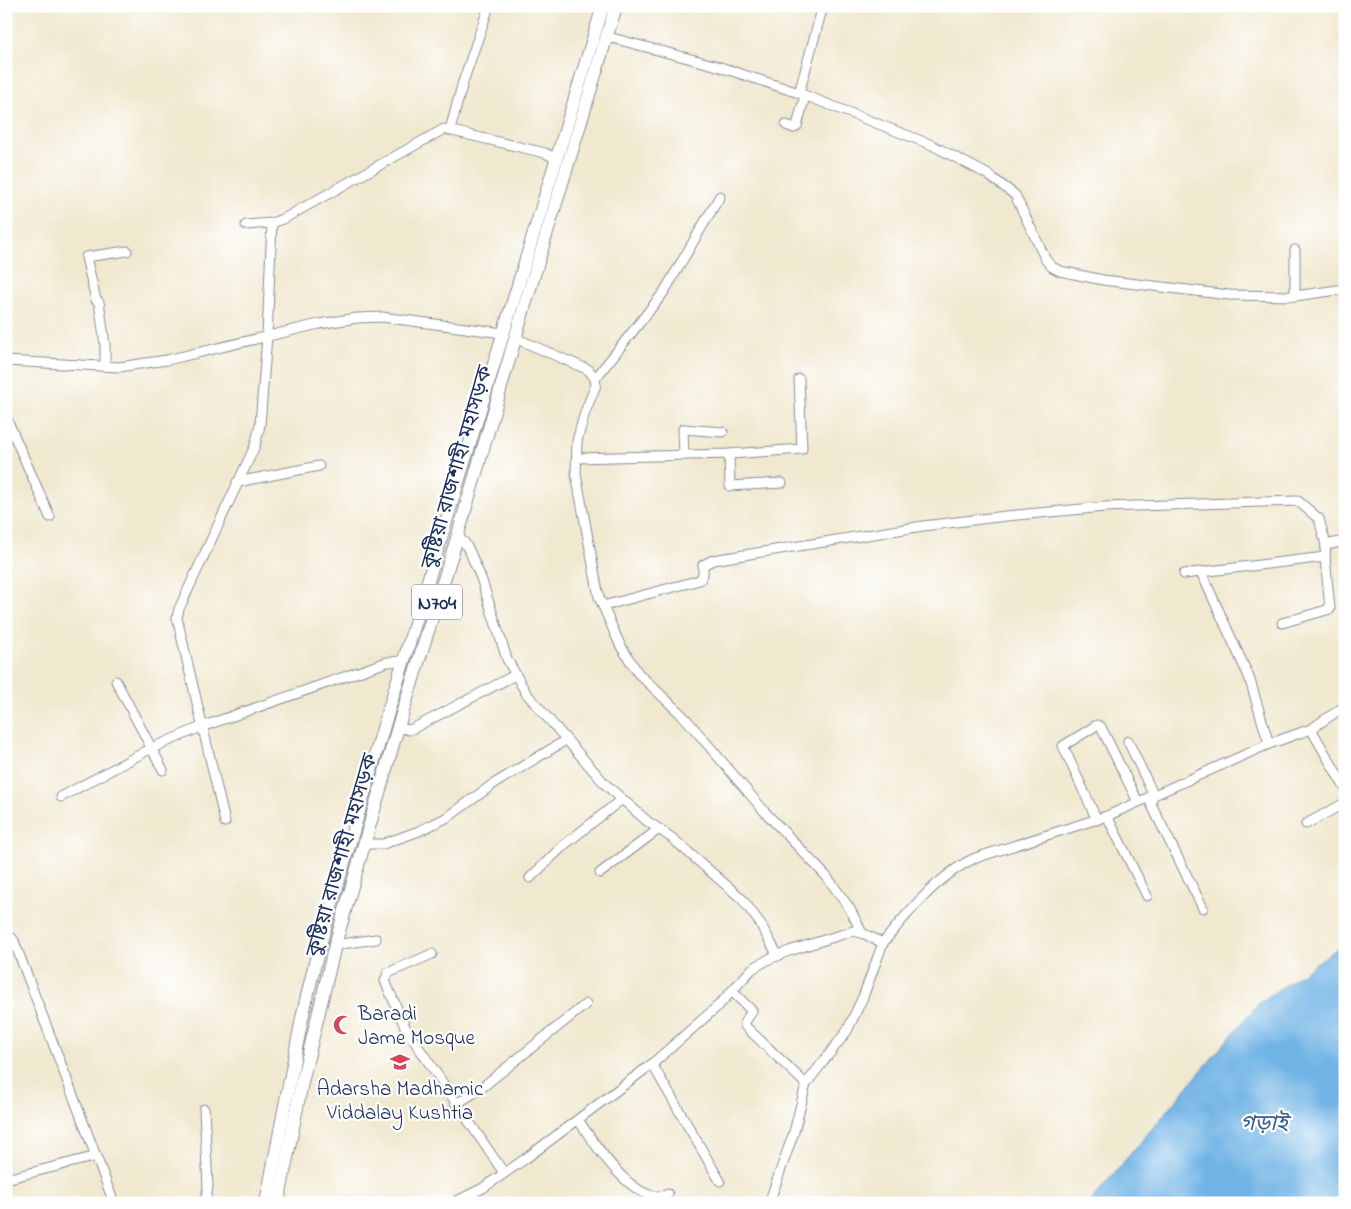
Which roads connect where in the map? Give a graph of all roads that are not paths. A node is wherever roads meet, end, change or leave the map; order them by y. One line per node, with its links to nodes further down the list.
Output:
1 (489, 6): 8 (street)
2 (603, 6): 9 (highway, কুষ্টিয়া রাজশাহী মহাসড়ক / N704)
3 (616, 6): 5 (highway, কুষ্টিয়া রাজশাহী মহাসড়ক / N704)
4 (823, 6): 6 (street)
5 (608, 37): 6 (street); 17 (highway, কুষ্টিয়া রাজশাহী মহাসড়ক / N704)
6 (802, 94): 7 (street); 16 (street)
7 (786, 125)
8 (450, 130): 9 (street); 11 (street)
9 (557, 159): 17 (highway, কুষ্টিয়া রাজশাহী মহাসড়ক / N704)
10 (720, 196): 24 (street)
11 (272, 223): 12 (street); 19 (street)
12 (246, 226)
13 (1295, 250): 16 (street)
14 (127, 251): 22 (street)
15 (1345, 289): 16 (street)
16 (1295, 296)
17 (518, 306): 18 (highway, কুষ্টিয়া রাজশাহী মহাসড়ক / N704); 20 (highway, কুষ্টিয়া রাজশাহী মহাসড়ক / N704)
18 (503, 333): 19 (street); 42 (highway, কুষ্টিয়া রাজশাহী মহাসড়ক / N704)
19 (267, 336): 22 (street); 31 (street)
20 (515, 338): 24 (street); 34 (highway, কুষ্টিয়া রাজশাহী মহাসড়ক / N704)
21 (6, 361): 22 (street)
22 (104, 366)
23 (799, 379): 28 (street)
24 (596, 380): 29 (street)
25 (6, 417): 33 (street)
26 (723, 432): 27 (street)
27 (684, 454): 28 (street); 29 (street)
28 (729, 454): 32 (street)
29 (576, 458): 40 (street)
30 (319, 466): 31 (street)
31 (237, 482): 48 (street)
32 (782, 482)
33 (50, 517)
34 (457, 538): 43 (street); 46 (highway, কুষ্টিয়া রাজশাহী মহাসড়ক / N704)
35 (1345, 541): 36 (street)
36 (1326, 544): 37 (street); 40 (street)
37 (1325, 557): 38 (street); 41 (street)
38 (1200, 572): 39 (street); 53 (street)
39 (1184, 574)
40 (603, 606): 72 (street)
41 (1282, 623)
42 (405, 661): 45 (highway, কুষ্টিয়া রাজশাহী মহাসড়ক / N704); 48 (street)
43 (515, 676): 49 (street); 51 (street)
44 (116, 681): 54 (street)
45 (395, 692): 46 (highway); 78 (highway, কুষ্টিয়া রাজশাহী মহাসড়ক / N704)
46 (407, 696): 49 (highway, কুষ্টিয়া রাজশাহী মহাসড়ক / N704)
47 (1345, 706): 50 (street)
48 (202, 726): 54 (street); 64 (street)
49 (398, 727): 67 (highway, কুষ্টিয়া রাজশাহী মহাসড়ক / N704)
50 (1311, 729): 53 (street); 56 (street)
51 (566, 740): 59 (street); 67 (street)
52 (1128, 741): 57 (street)
53 (1269, 744): 57 (street)
54 (152, 748): 55 (street); 58 (street)
55 (163, 770)
56 (1345, 788)
57 (1153, 794): 60 (street); 71 (street)
58 (61, 797)
59 (622, 799): 66 (street); 69 (street)
60 (1138, 802): 62 (street); 63 (street)
61 (1345, 803): 65 (street)
62 (1107, 816): 63 (street); 70 (street)
63 (1097, 820): 75 (street)
64 (225, 822)
65 (1306, 824)
66 (659, 829): 68 (street); 79 (street)
67 (364, 844): 76 (highway, কুষ্টিয়া রাজশাহী মহাসড়ক / N704)
68 (600, 873)
69 (530, 878)
70 (1147, 896)
71 (1203, 908)
72 (862, 933): 75 (street); 79 (street)
73 (6, 938): 88 (street)
74 (376, 939): 76 (street)
75 (883, 943): 84 (street)
76 (335, 945): 80 (highway, কুষ্টিয়া রাজশাহী মহাসড়ক / N704)
77 (432, 954): 85 (street)
78 (317, 955): 80 (highway); 92 (highway, কুষ্টিয়া রাজশাহী মহাসড়ক / N704)
79 (778, 956): 81 (street)
80 (331, 961): 92 (highway, কুষ্টিয়া রাজশাহী মহাসড়ক / N704)
81 (732, 991): 83 (street); 84 (street)
82 (586, 1004): 85 (street)
83 (652, 1064): 87 (street); 91 (street)
84 (806, 1084): 98 (street)
85 (456, 1104): 89 (street)
86 (204, 1109): 95 (street)
87 (579, 1121): 89 (street); 93 (street)
88 (96, 1156): 90 (street); 94 (street)
89 (504, 1173): 97 (street)
90 (6, 1179)
91 (720, 1181)
92 (276, 1194): 96 (highway, কুষ্টিয়া রাজশাহী মহাসড়ক / N704)
93 (668, 1194)
94 (114, 1203)
95 (205, 1203)
96 (266, 1203)
97 (453, 1203)
98 (769, 1203)

